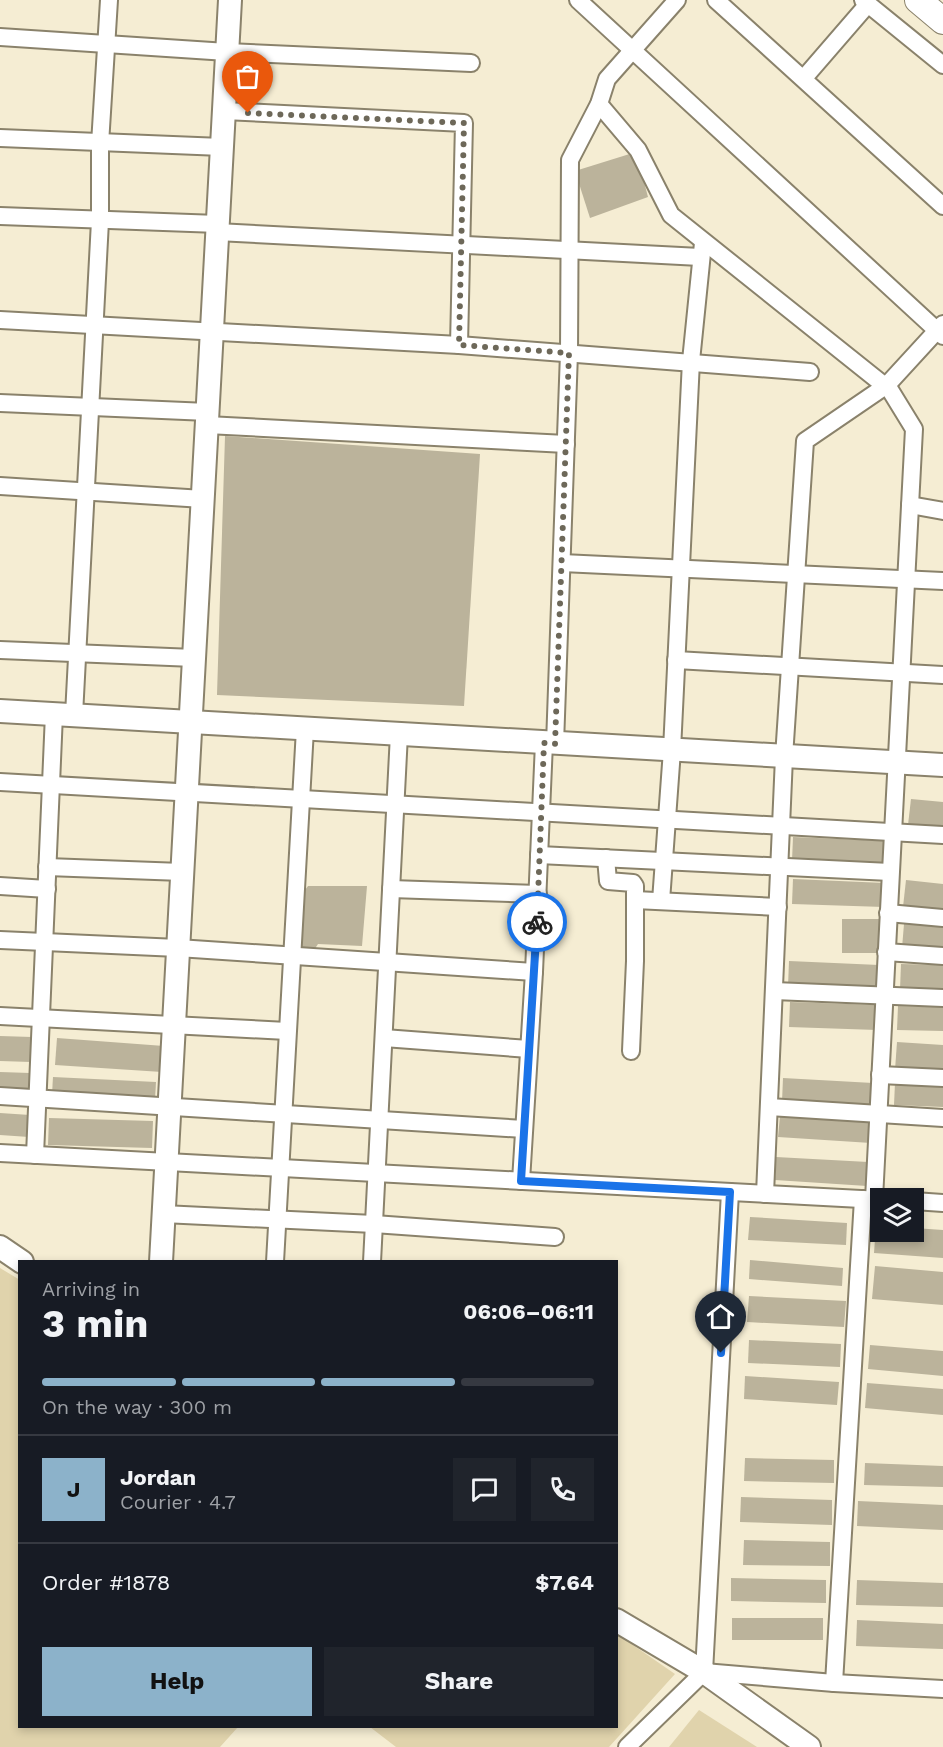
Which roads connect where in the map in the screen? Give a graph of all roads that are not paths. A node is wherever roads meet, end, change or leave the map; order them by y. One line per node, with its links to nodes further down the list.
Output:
1 (109, 0): 10 (street)
2 (230, 0): 12 (street)
3 (578, 0): 11 (street)
4 (677, 0): 11 (street)
5 (716, 0): 15 (street)
6 (918, 0): 8 (main road)
7 (865, 2): 14 (street); 15 (street)
8 (943, 21)
9 (0, 37): 10 (street)
10 (106, 43): 12 (street); 19 (street)
11 (631, 50): 16 (street); 31 (street)
12 (227, 52): 13 (street); 17 (street)
13 (471, 63)
14 (943, 65)
15 (804, 78): 21 (street)
16 (599, 104): 26 (street); 27 (street)
17 (224, 111): 20 (street); 25 (street)
18 (0, 138): 19 (street)
19 (100, 144): 20 (street); 23 (street)
20 (222, 147): 24 (street)
21 (943, 206)
22 (0, 216): 23 (street)
23 (100, 221): 24 (street); 29 (street)
24 (218, 228): 25 (street); 30 (street)
25 (460, 244): 26 (street); 32 (street)
26 (570, 249): 27 (street); 33 (street)
27 (702, 250): 34 (street); 36 (street)
28 (0, 320): 29 (street)
29 (95, 325): 30 (street); 38 (street)
30 (212, 330): 32 (street); 39 (street)
31 (941, 330): 36 (street)
32 (459, 345): 33 (street)
33 (569, 353): 34 (street); 40 (street)
34 (692, 361): 35 (street); 47 (street)
35 (810, 372)
36 (886, 385): 44 (street); 48 (street)
37 (0, 403): 38 (street)
38 (90, 406): 39 (street); 42 (street)
39 (207, 419): 40 (street); 43 (street)
40 (566, 444): 46 (street)
41 (0, 486): 42 (street)
42 (86, 491): 43 (street); 52 (street)
43 (203, 498): 53 (street)
44 (910, 505): 45 (street); 49 (street)
45 (943, 511)
46 (562, 563): 47 (street); 63 (street)
47 (681, 568): 48 (street); 54 (street)
48 (796, 574): 49 (street); 55 (street)
49 (906, 580): 50 (street); 56 (street)
50 (943, 581)
51 (0, 650): 52 (street)
52 (77, 653): 53 (street); 59 (street)
53 (194, 658): 60 (street)
54 (676, 660): 55 (street); 64 (street)
55 (789, 666): 56 (street); 65 (street)
56 (900, 673): 57 (street); 66 (street)
57 (943, 675)
58 (0, 711): 59 (street)
59 (64, 715): 60 (street); 69 (street)
60 (190, 722): 61 (street); 70 (street)
61 (305, 729): 62 (street); 71 (street)
62 (399, 734): 63 (street); 72 (street)
63 (550, 743): 64 (street); 73 (street)
64 (672, 750): 65 (street); 74 (street)
65 (784, 757): 66 (street); 75 (street)
66 (896, 763): 67 (street); 76 (street)
67 (943, 765)
68 (0, 782): 69 (street)
69 (51, 785): 70 (street); 81 (street)
70 (187, 792): 71 (street); 83 (street)
71 (300, 799): 72 (street); 98 (street)
72 (395, 804): 73 (street); 87 (street)
73 (541, 813): 74 (street); 78 (street)
74 (667, 820): 75 (street); 80 (street)
75 (781, 825): 76 (street); 82 (street)
76 (892, 831): 77 (street); 84 (street)
77 (943, 835)
78 (539, 855): 79 (street); 88 (street)
79 (606, 858): 80 (street); 89 (street)
80 (665, 861): 82 (street); 90 (street)
81 (47, 867): 83 (street); 86 (street)
82 (779, 867): 84 (street); 91 (street)
83 (182, 872): 96 (street)
84 (890, 872): 92 (street)
85 (0, 886): 86 (street)
86 (47, 889): 95 (street)
87 (391, 889): 88 (street); 100 (street)
88 (538, 894): 101 (street)
89 (635, 900): 90 (street); 111 (street)
90 (661, 901): 91 (street)
91 (778, 907): 102 (street)
92 (888, 913): 93 (street); 97 (street)
93 (943, 918)
94 (0, 940): 95 (street)
95 (44, 942): 96 (street); 106 (street)
96 (178, 948): 98 (street); 107 (street)
97 (886, 952): 99 (street); 103 (street)
98 (291, 956): 100 (street); 108 (street)
99 (943, 956)
100 (387, 962): 101 (street); 109 (street)
101 (534, 972): 110 (street)
102 (774, 991): 103 (street); 117 (street)
103 (884, 994): 104 (street); 112 (street)
104 (943, 998)
105 (0, 1017): 106 (street)
106 (41, 1019): 107 (street); 115 (street)
107 (174, 1025): 108 (street); 116 (street)
108 (287, 1031): 118 (street)
109 (384, 1038): 110 (street); 121 (street)
110 (530, 1049): 122 (street)
111 (631, 1051)
112 (880, 1075): 113 (street); 119 (street)
113 (943, 1078)
114 (0, 1096): 115 (street)
115 (38, 1098): 116 (street); 124 (street)
116 (169, 1106): 118 (street); 125 (street)
117 (769, 1107): 119 (street); 131 (street)
118 (282, 1113): 121 (street); 126 (street)
119 (878, 1114): 120 (street); 129 (street)
120 (943, 1118)
121 (380, 1119): 122 (street); 127 (street)
122 (524, 1128): 128 (street)
123 (0, 1153): 124 (street)
124 (35, 1155): 125 (street)
125 (166, 1162): 126 (street); 135 (street)
126 (279, 1168): 127 (street); 136 (street)
127 (377, 1173): 128 (street); 137 (street)
128 (521, 1181): 130 (street)
129 (873, 1188)
130 (730, 1192): 131 (street); 146 (street)
131 (765, 1194): 132 (street)
132 (870, 1199)
133 (924, 1202): 134 (street)
134 (943, 1203)
135 (163, 1214): 136 (street); 142 (street)
136 (277, 1219): 137 (street); 143 (street)
137 (374, 1224): 139 (street); 144 (street)
138 (870, 1224): 147 (street)
139 (555, 1238)
140 (0, 1247): 141 (street)
141 (19, 1260)
142 (161, 1260)
143 (275, 1260)
144 (372, 1260)
145 (618, 1621): 146 (street)
146 (704, 1672): 147 (street); 149 (street); 150 (street)
147 (834, 1683): 148 (street)
148 (943, 1689)
149 (627, 1747)
150 (809, 1747)

